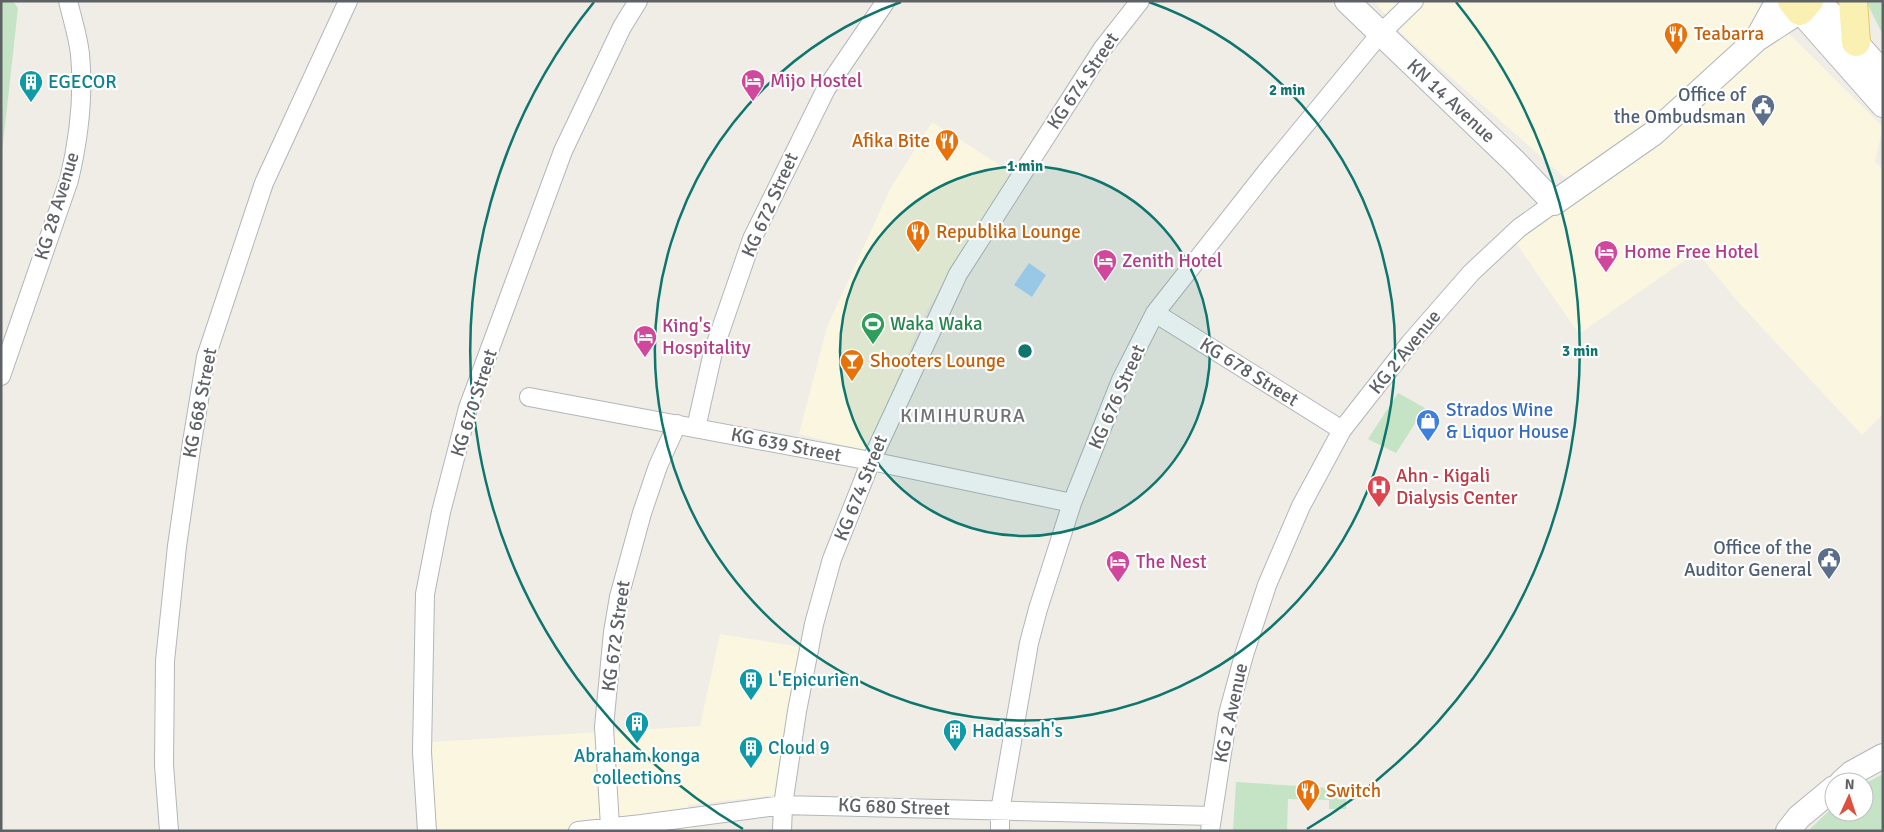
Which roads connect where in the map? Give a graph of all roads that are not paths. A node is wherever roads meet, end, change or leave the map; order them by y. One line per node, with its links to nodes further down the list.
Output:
1 (68, 1): 16 (street, KG 28 Avenue)
2 (348, 1): 31 (street, KG 668 Street)
3 (638, 1): 32 (street, KG 670 Street)
4 (886, 1): 19 (street, KG 672 Street)
5 (1140, 1): 21 (street, KG 674 Street)
6 (1347, 1): 10 (main road, KN 14 Avenue)
7 (1414, 1): 10 (street, KG 676 Street)
8 (1853, 1): 11 (main road)
9 (1800, 3): 11 (main road); 13 (main road); 14 (main road, KG 2 Avenue)
10 (1380, 34): 14 (main road, KN 14 Avenue); 15 (street, KG 676 Street)
11 (1856, 42): 12 (main road)
12 (1883, 73)
13 (1883, 105)
14 (1554, 203): 20 (street, KG 2 Avenue)
15 (1155, 313): 20 (street, KG 678 Street); 22 (street, KG 676 Street)
16 (1, 376)
17 (529, 397): 18 (street, KG 639 Street)
18 (677, 424): 19 (street, KG 639 Street); 29 (street, KG 672 Street)
19 (696, 428): 21 (street, KG 639 Street)
20 (1342, 430): 28 (street, KG 2 Avenue)
21 (870, 461): 22 (street, KG 639 Street); 26 (street, KG 674 Street)
22 (1072, 503): 27 (street, KG 676 Street)
23 (1883, 756): 24 (main road)
24 (1854, 772)
25 (1824, 796): 36 (main road)
26 (783, 804): 27 (street, KG 680 Street); 30 (street, KG 680 Street); 34 (street, KG 674 Street)
27 (1000, 811): 28 (street, KG 680 Street); 35 (street, KG 676 Street)
28 (1211, 823)
29 (610, 826): 30 (street, KG 680 Street); 33 (street, KG 680 Street)
30 (643, 828)
31 (169, 831)
32 (427, 831)
33 (578, 831)
34 (782, 831)
35 (1000, 831)
36 (1788, 831)

